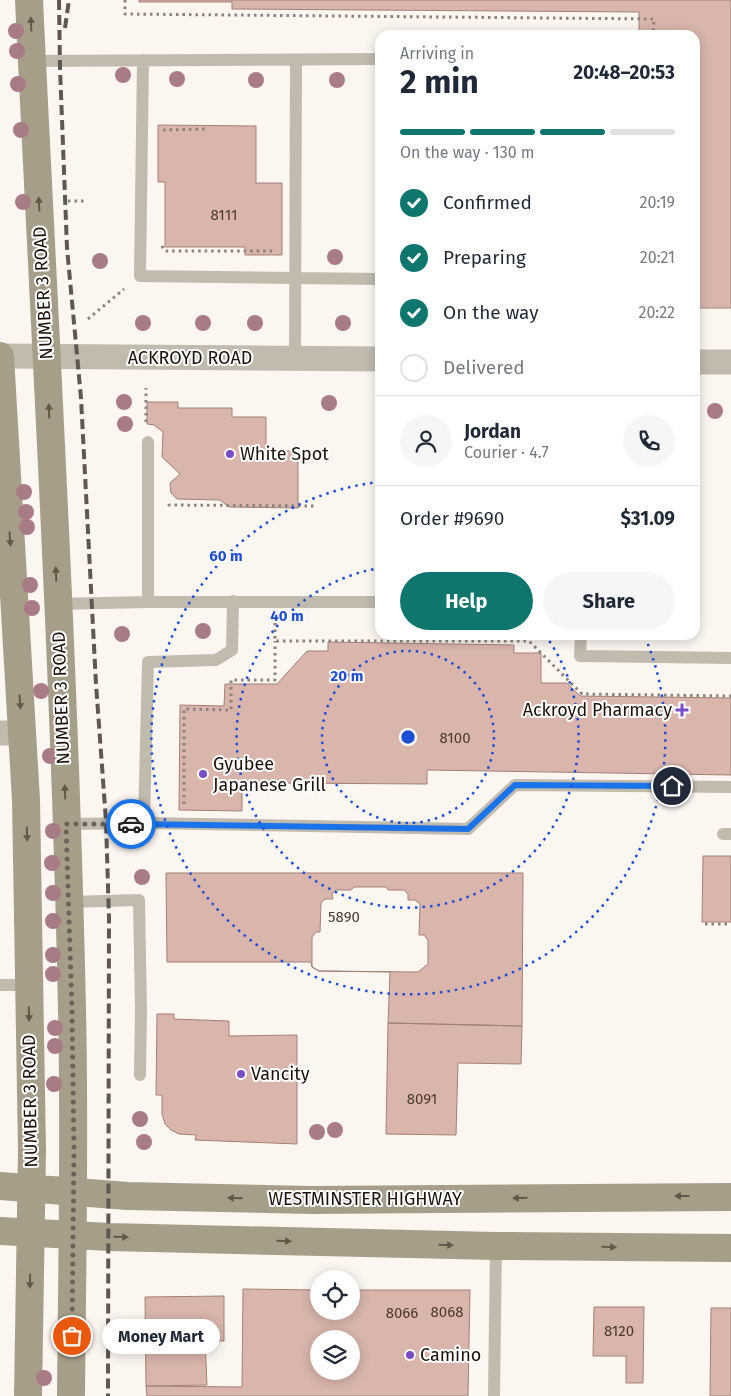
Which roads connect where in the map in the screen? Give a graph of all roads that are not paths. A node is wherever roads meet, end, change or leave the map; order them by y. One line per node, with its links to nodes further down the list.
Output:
1 (29, 0): 5 (main road, NUMBER 3 ROAD, one-way to 1)
2 (375, 59): 4 (lane)
3 (143, 60): 4 (lane); 5 (lane); 6 (lane)
4 (296, 60): 6 (lane)
5 (32, 61): 9 (main road, NUMBER 3 ROAD, one-way to 5)
6 (295, 277): 7 (lane); 10 (lane)
7 (375, 279)
8 (0, 356): 9 (street, ACKROYD ROAD); 21 (main road, NUMBER 3 ROAD, one-way to 21)
9 (46, 357): 10 (street, ACKROYD ROAD); 18 (main road, NUMBER 3 ROAD, one-way to 9)
10 (295, 359): 11 (street, ACKROYD ROAD)
11 (375, 359)
12 (700, 362): 13 (street)
13 (731, 362)
14 (148, 442): 15 (lane)
15 (148, 602): 16 (lane); 18 (lane)
16 (233, 602): 17 (lane); 23 (lane)
17 (375, 602)
18 (57, 604): 24 (main road, NUMBER 3 ROAD, one-way to 18)
19 (580, 640): 20 (lane)
20 (731, 658)
21 (11, 733): 27 (main road, NUMBER 3 ROAD, one-way to 27)
22 (731, 787): 23 (lane)
23 (144, 823): 24 (lane)
24 (66, 824): 25 (main road, NUMBER 3 ROAD)
25 (69, 902): 28 (lane); 31 (main road, NUMBER 3 ROAD)
26 (0, 985): 27 (lane)
27 (29, 985): 30 (main road, NUMBER 3 ROAD, one-way to 30)
28 (140, 1075)
29 (0, 1186): 30 (main road, WESTMINSTER HIGHWAY)
30 (31, 1187): 31 (main road, WESTMINSTER HIGHWAY); 34 (main road, NUMBER 3 ROAD)
31 (73, 1190): 32 (main road, WESTMINSTER HIGHWAY, one-way to 31); 35 (main road, NUMBER 3 ROAD)
32 (731, 1197)
33 (0, 1231): 34 (main road)
34 (31, 1232): 35 (main road); 38 (main road, NUMBER 3 ROAD, one-way to 38)
35 (72, 1236): 36 (main road, one-way to 36); 39 (main road, NUMBER 3 ROAD)
36 (496, 1246): 37 (main road, one-way to 37); 40 (lane)
37 (731, 1248)
38 (28, 1396)
39 (71, 1396)
40 (494, 1396)

